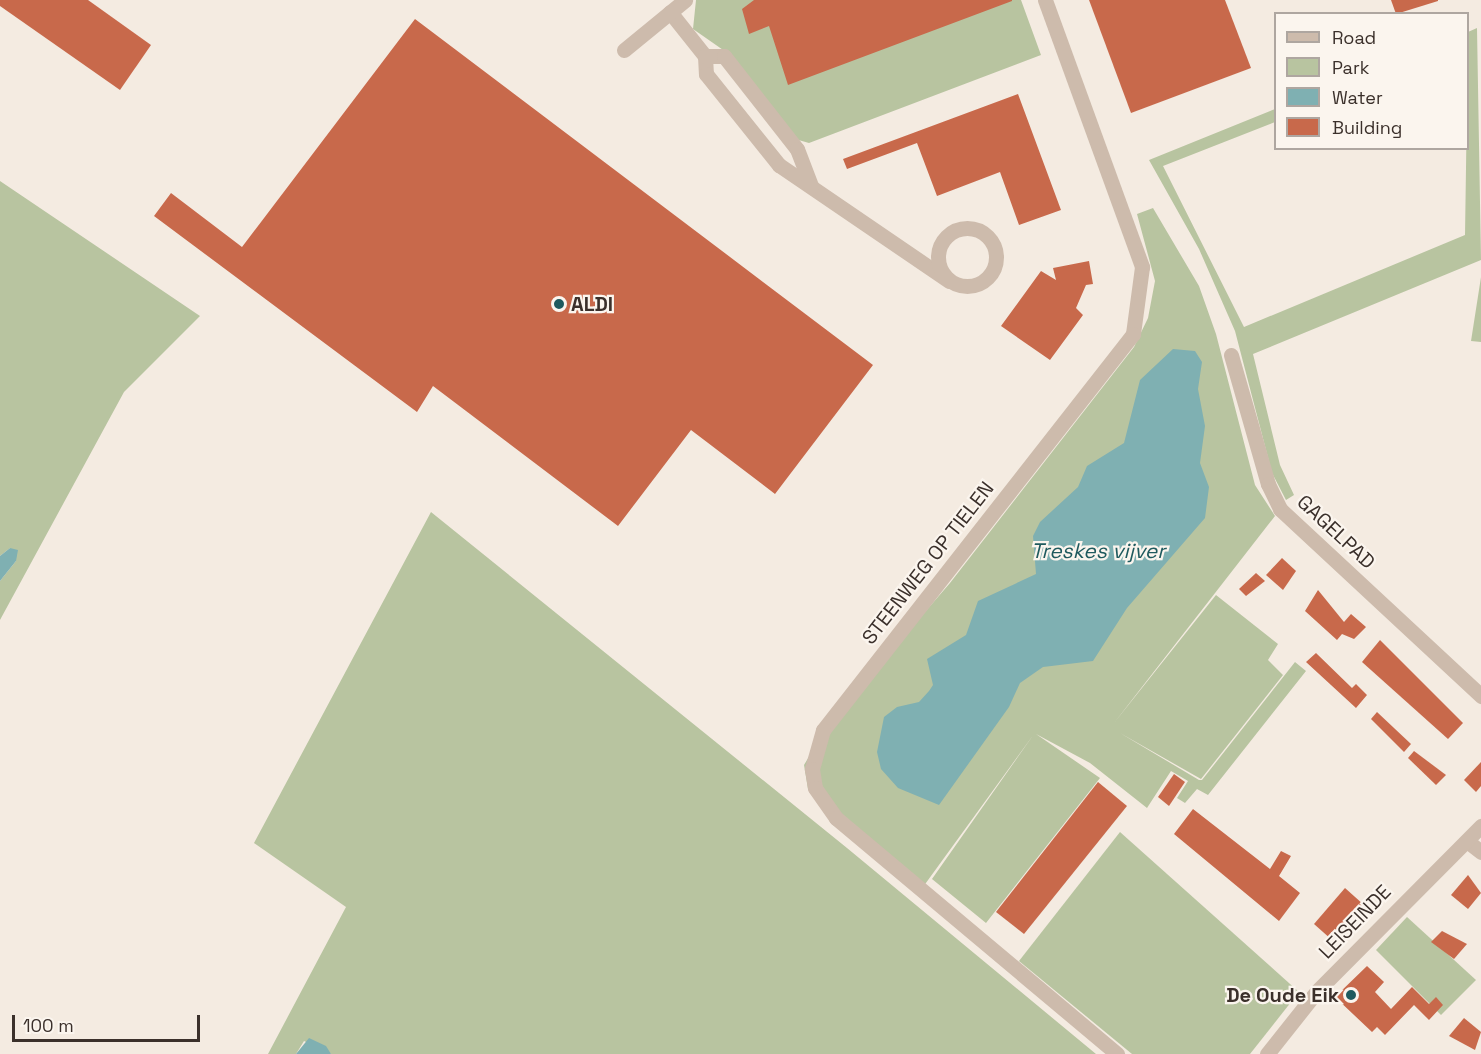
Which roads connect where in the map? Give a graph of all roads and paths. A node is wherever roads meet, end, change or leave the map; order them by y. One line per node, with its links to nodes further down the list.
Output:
1 (685, 0): 3 (street)
2 (1045, 0): 15 (street, STEENWEG OP TIELEN)
3 (670, 12): 4 (street); 5 (street)
4 (624, 50)
5 (705, 56): 6 (street); 6 (street)
6 (811, 186): 8 (street)
7 (942, 242): 8 (street); 9 (street); 9 (street)
8 (910, 254): 9 (street)
9 (949, 281)
10 (1231, 355): 11 (street, GAGELPAD)
11 (1481, 696)
12 (1481, 826): 13 (street, LEISEINDE)
13 (1467, 841): 14 (street); 16 (street, LEISEINDE)
14 (1481, 852)
15 (1117, 1054)
16 (1267, 1054)

